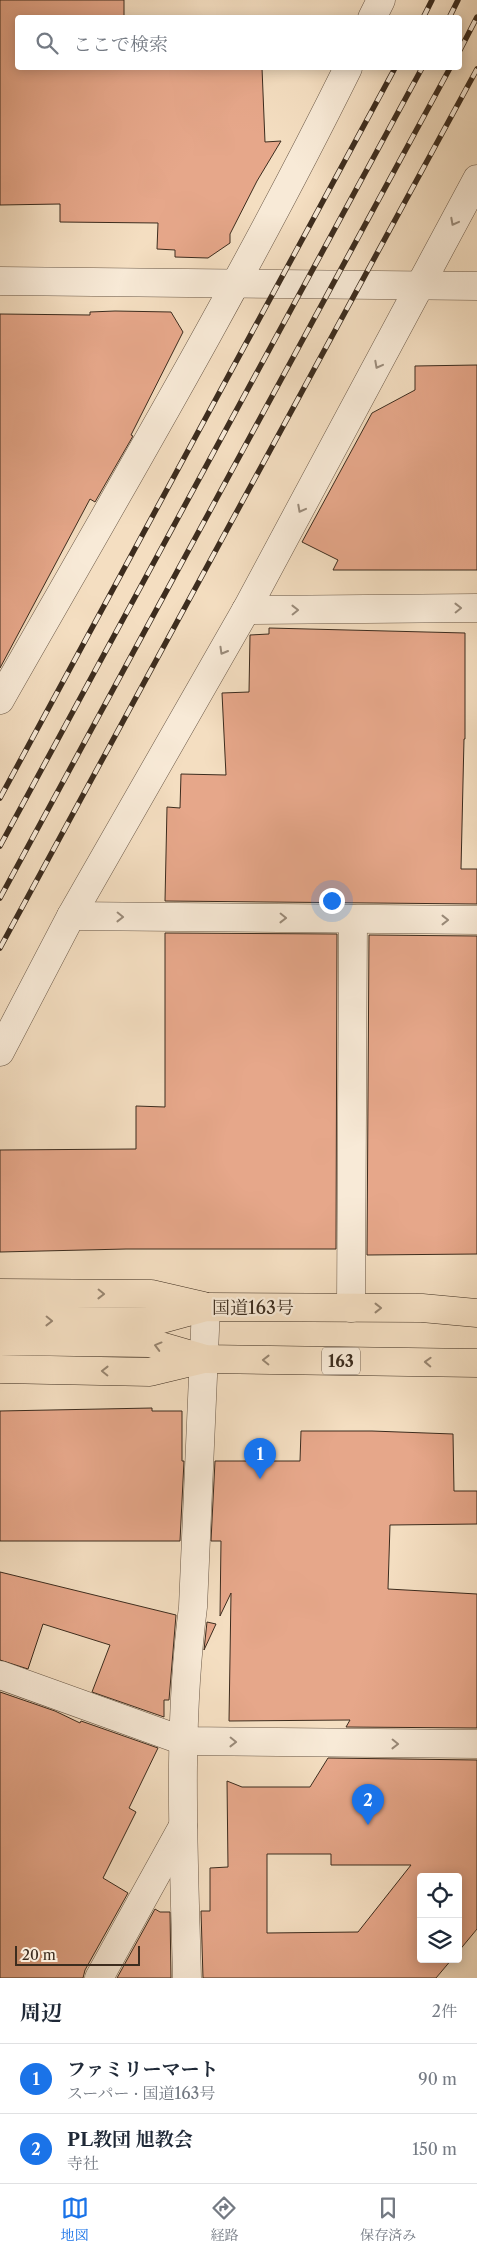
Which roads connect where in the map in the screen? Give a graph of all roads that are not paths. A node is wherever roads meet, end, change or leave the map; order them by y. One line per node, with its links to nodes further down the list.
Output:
1 (381, 0): 2 (street)
2 (374, 15)
3 (347, 70): 6 (street)
4 (477, 179): 8 (street, one-way to 8)
5 (0, 281): 6 (street)
6 (236, 284): 8 (street); 11 (street)
7 (477, 286): 8 (street)
8 (420, 287): 10 (street, one-way to 10)
9 (477, 608): 10 (street, one-way to 9)
10 (246, 610): 12 (street, one-way to 12)
11 (0, 700)
12 (71, 916): 13 (street, one-way to 13); 15 (street)
13 (353, 919): 14 (street, one-way to 14); 18 (street)
14 (477, 920)
15 (0, 1052)
16 (0, 1293): 17 (highway, one-way to 17)
17 (206, 1307): 18 (highway, 国道163号); 20 (highway, 国道163号, one-way to 17); 22 (street)
18 (351, 1308): 19 (highway, 国道163号, one-way to 19)
19 (477, 1313)
20 (0, 1320)
21 (0, 1342): 22 (highway, 163, one-way to 21)
22 (205, 1359): 23 (highway, 163, one-way to 22); 24 (highway, 163, one-way to 24); 26 (street)
23 (477, 1364)
24 (0, 1369)
25 (0, 1675): 26 (street)
26 (184, 1741): 27 (street, one-way to 27); 28 (street)
27 (477, 1744)
28 (183, 1825): 29 (street); 30 (street)
29 (99, 1978)
30 (187, 1978)

